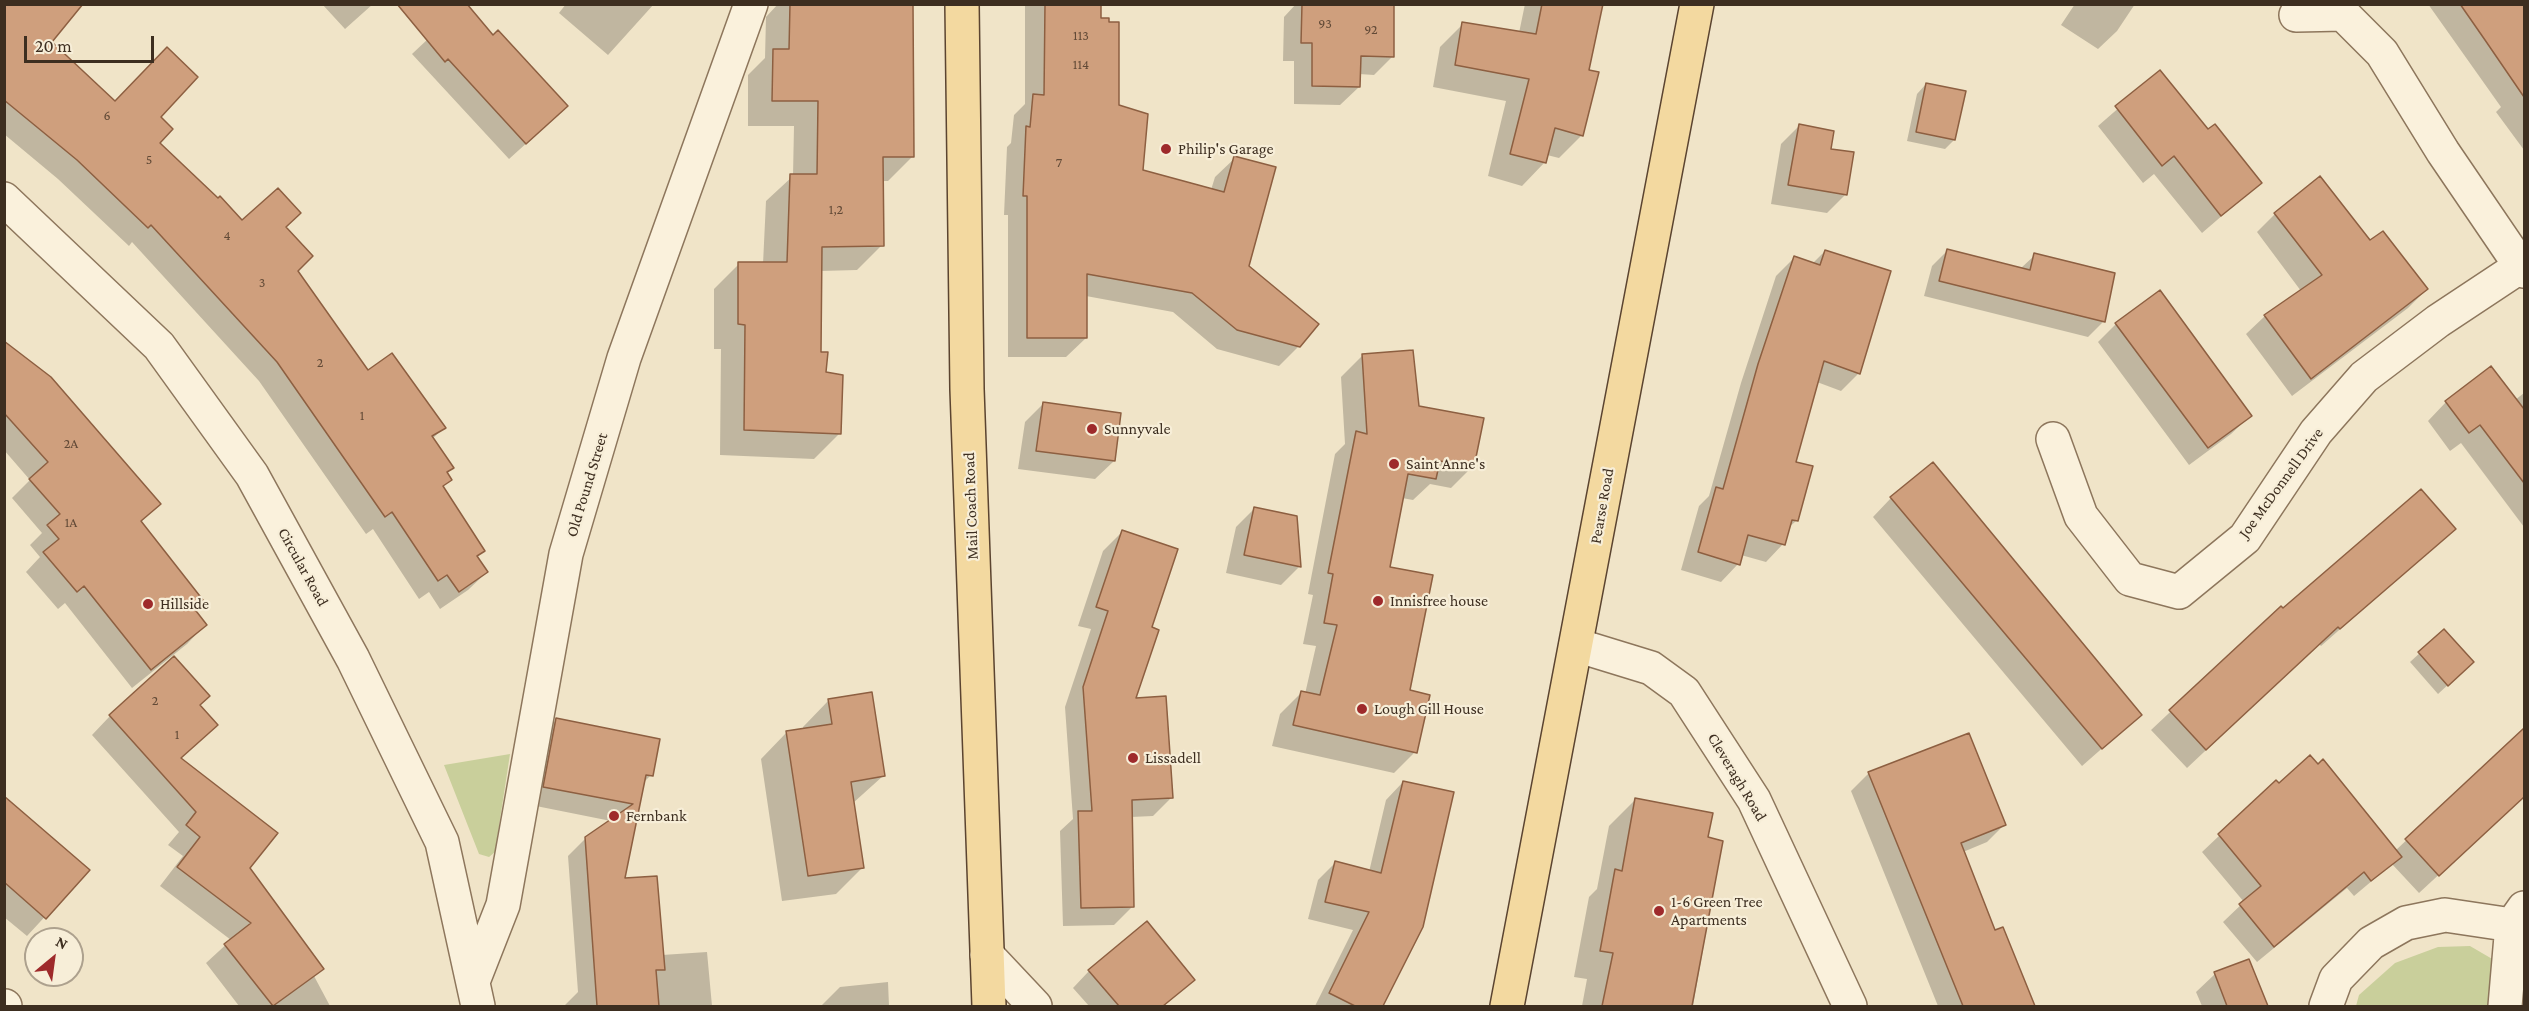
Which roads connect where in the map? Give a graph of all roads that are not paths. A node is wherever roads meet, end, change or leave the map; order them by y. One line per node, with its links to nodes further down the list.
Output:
1 (751, 4): 11 (street, Old Pound Street)
2 (962, 4): 10 (main road, Mail Coach Road)
3 (1697, 4): 8 (main road, Pearse Road)
4 (2296, 15): 6 (street, Joe McDonnell Drive)
5 (4, 199): 11 (street, Circular Road)
6 (2523, 269): 7 (street, Joe McDonnell Drive)
7 (2053, 439)
8 (1576, 645): 14 (main road, Pearse Road); 15 (street, Cleveragh Road)
9 (2518, 916): 16 (street); 17 (street)
10 (987, 956): 12 (main road, Mail Coach Road); 13 (street)
11 (476, 993)
12 (989, 1006)
13 (1035, 1006)
14 (1508, 1006)
15 (1850, 1006)
16 (2326, 1006)
17 (2505, 1006)

